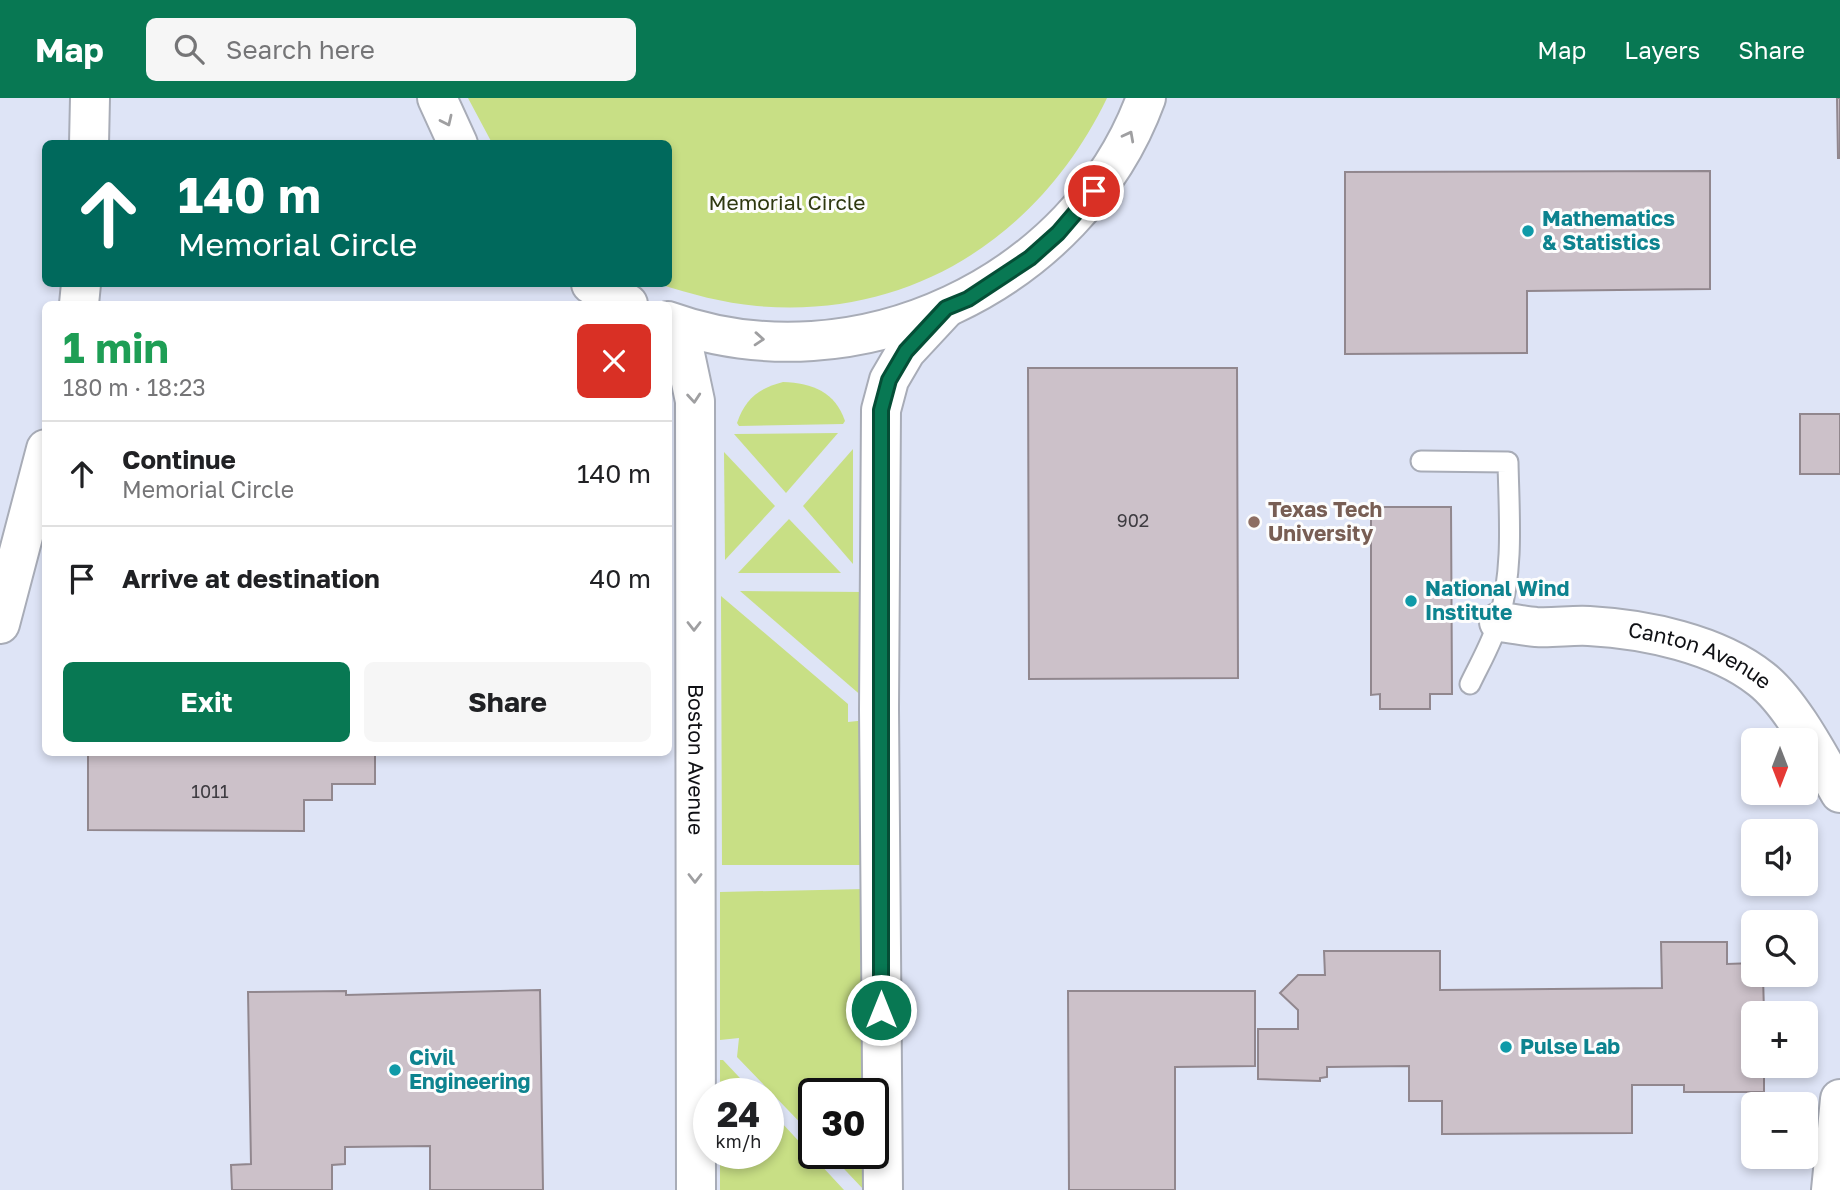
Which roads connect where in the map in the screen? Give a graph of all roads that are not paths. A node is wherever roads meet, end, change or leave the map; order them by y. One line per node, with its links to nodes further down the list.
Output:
1 (90, 98): 4 (street)
2 (437, 98): 5 (street, one-way to 5)
3 (1146, 98): 8 (street, one-way to 3)
4 (89, 140)
5 (456, 140)
6 (597, 287): 7 (street)
7 (622, 301)
8 (946, 308): 9 (street, one-way to 8); 19 (street)
9 (672, 322)
10 (672, 342): 18 (street, Boston Avenue, one-way to 18)
11 (1420, 461): 13 (lane)
12 (42, 464): 14 (street)
13 (1499, 622): 15 (lane); 16 (street, Canton Avenue)
14 (0, 624)
15 (1470, 684)
16 (1840, 793)
17 (1840, 1099): 20 (street)
18 (696, 1190)
19 (883, 1190)
20 (1831, 1190)

